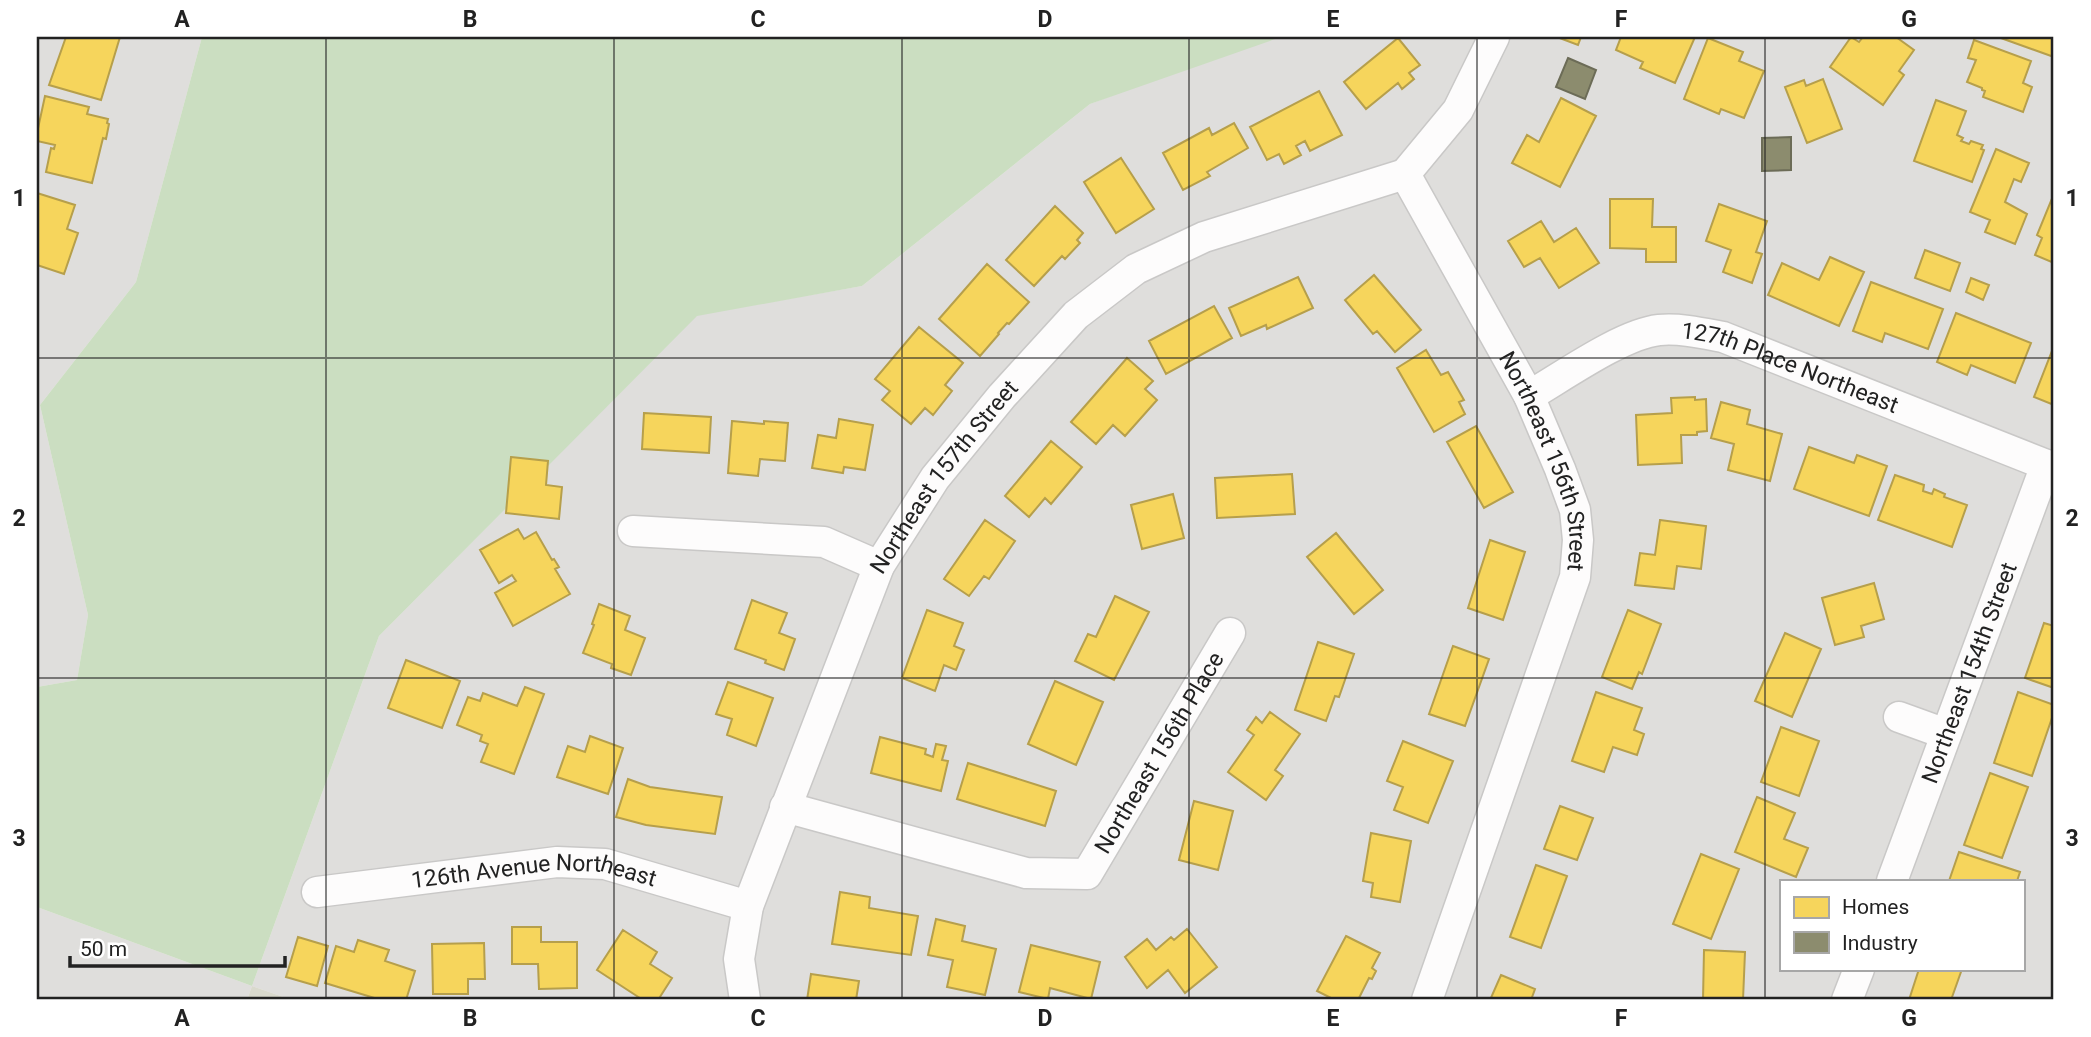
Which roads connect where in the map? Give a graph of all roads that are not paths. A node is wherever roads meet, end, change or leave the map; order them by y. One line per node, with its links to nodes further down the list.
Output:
1 (1494, 37): 2 (street)
2 (1405, 174): 3 (street, Northeast 156th Street); 6 (street, Northeast 157th Street)
3 (1529, 397): 4 (street, 127th Place Northeast); 16 (street, Northeast 156th Street)
4 (2050, 466): 9 (street, Northeast 154th Street)
5 (633, 531): 6 (street)
6 (879, 566): 10 (street, Northeast 157th Street)
7 (1230, 633): 10 (street, Northeast 156th Place)
8 (1899, 717): 9 (street)
9 (1946, 734): 11 (street, Northeast 154th Street)
10 (785, 807): 13 (street, Northeast 157th Street)
11 (1892, 880)
12 (317, 892): 13 (street, 126th Avenue Northeast)
13 (748, 906): 15 (street, Northeast 157th Street)
14 (1859, 970): 17 (street)
15 (745, 1000)
16 (1427, 1000)
17 (1847, 1000)

